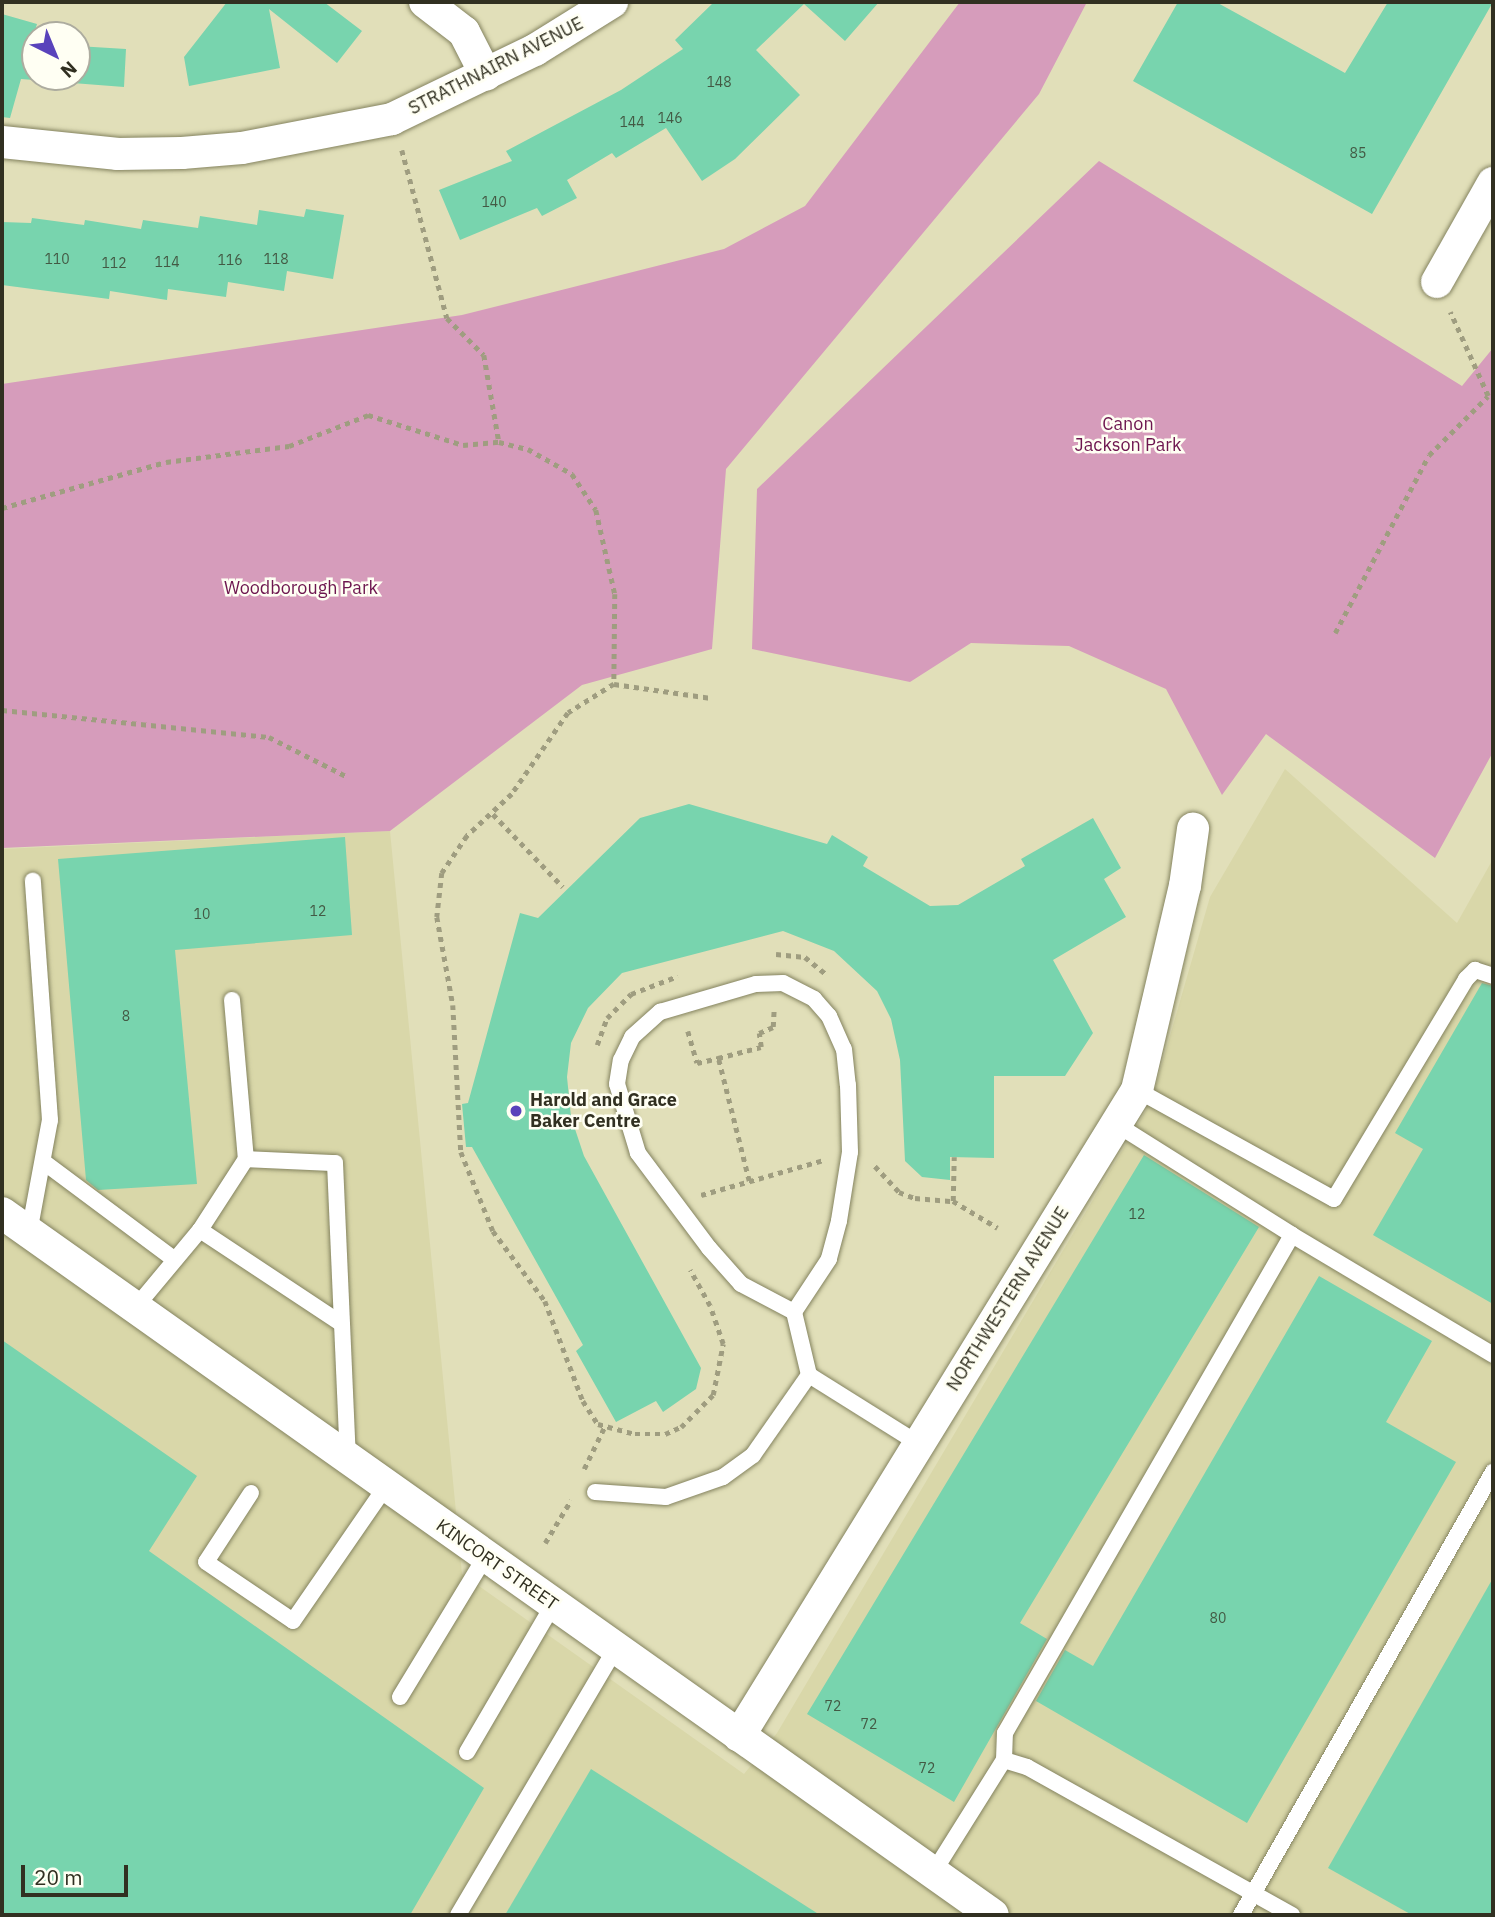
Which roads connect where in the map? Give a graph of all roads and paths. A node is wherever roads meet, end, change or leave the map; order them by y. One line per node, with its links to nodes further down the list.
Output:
1 (425, 2): 3 (street)
2 (611, 2): 3 (street, STRATHNAIRN AVENUE)
3 (486, 75): 4 (street, STRATHNAIRN AVENUE)
4 (392, 119): 5 (street, STRATHNAIRN AVENUE); 8 (path)
5 (2, 142)
6 (1493, 183): 7 (street)
7 (1437, 282): 10 (path)
8 (499, 442): 9 (path); 11 (path)
9 (2, 508)
10 (1335, 633)
11 (711, 698)
12 (2, 710): 13 (path)
13 (348, 777)
14 (493, 814): 17 (path)
15 (1193, 829): 21 (street, NORTHWESTERN AVENUE)
16 (33, 881): 26 (lane)
17 (562, 887)
18 (1493, 976): 21 (lane)
19 (770, 983): 23 (lane); 27 (path); 29 (lane)
20 (232, 1000): 25 (lane)
21 (1137, 1090): 22 (street, NORTHWESTERN AVENUE)
22 (1116, 1124): 35 (lane); 42 (street, NORTHWESTERN AVENUE)
23 (850, 1152): 27 (path); 38 (lane)
24 (954, 1157): 28 (path)
25 (246, 1159): 33 (lane); 39 (lane)
26 (45, 1163): 34 (lane); 36 (lane)
27 (749, 1181): 29 (path)
28 (953, 1201)
29 (675, 1203): 38 (lane)
30 (2, 1213): 34 (street, KINCORT STREET)
31 (975, 1213): 32 (path)
32 (998, 1228)
33 (200, 1230): 36 (lane); 39 (lane)
34 (29, 1233): 37 (street, KINCORT STREET)
35 (1292, 1235): 40 (lane); 54 (lane)
36 (173, 1259): 37 (lane)
37 (135, 1308): 43 (street, KINCORT STREET)
38 (794, 1312): 41 (lane)
39 (342, 1324): 43 (lane)
40 (1493, 1355)
41 (809, 1375): 42 (lane); 46 (lane)
42 (919, 1444): 52 (street, NORTHWESTERN AVENUE)
43 (348, 1460): 45 (street, KINCORT STREET)
44 (1493, 1472): 56 (lane)
45 (386, 1486): 47 (lane); 48 (street, KINCORT STREET)
46 (594, 1492)
47 (251, 1493)
48 (485, 1557): 49 (street, KINCORT STREET); 51 (lane)
49 (553, 1605): 50 (street, KINCORT STREET); 53 (lane)
50 (615, 1649): 52 (street, KINCORT STREET); 57 (lane)
51 (400, 1697)
52 (739, 1736): 55 (street, KINCORT STREET)
53 (467, 1752)
54 (1004, 1760): 55 (lane); 56 (lane)
55 (933, 1874): 58 (street, KINCORT STREET)
56 (1253, 1893): 59 (lane); 60 (lane)
57 (458, 1915)
58 (993, 1915)
59 (1241, 1915)
60 (1292, 1915)

